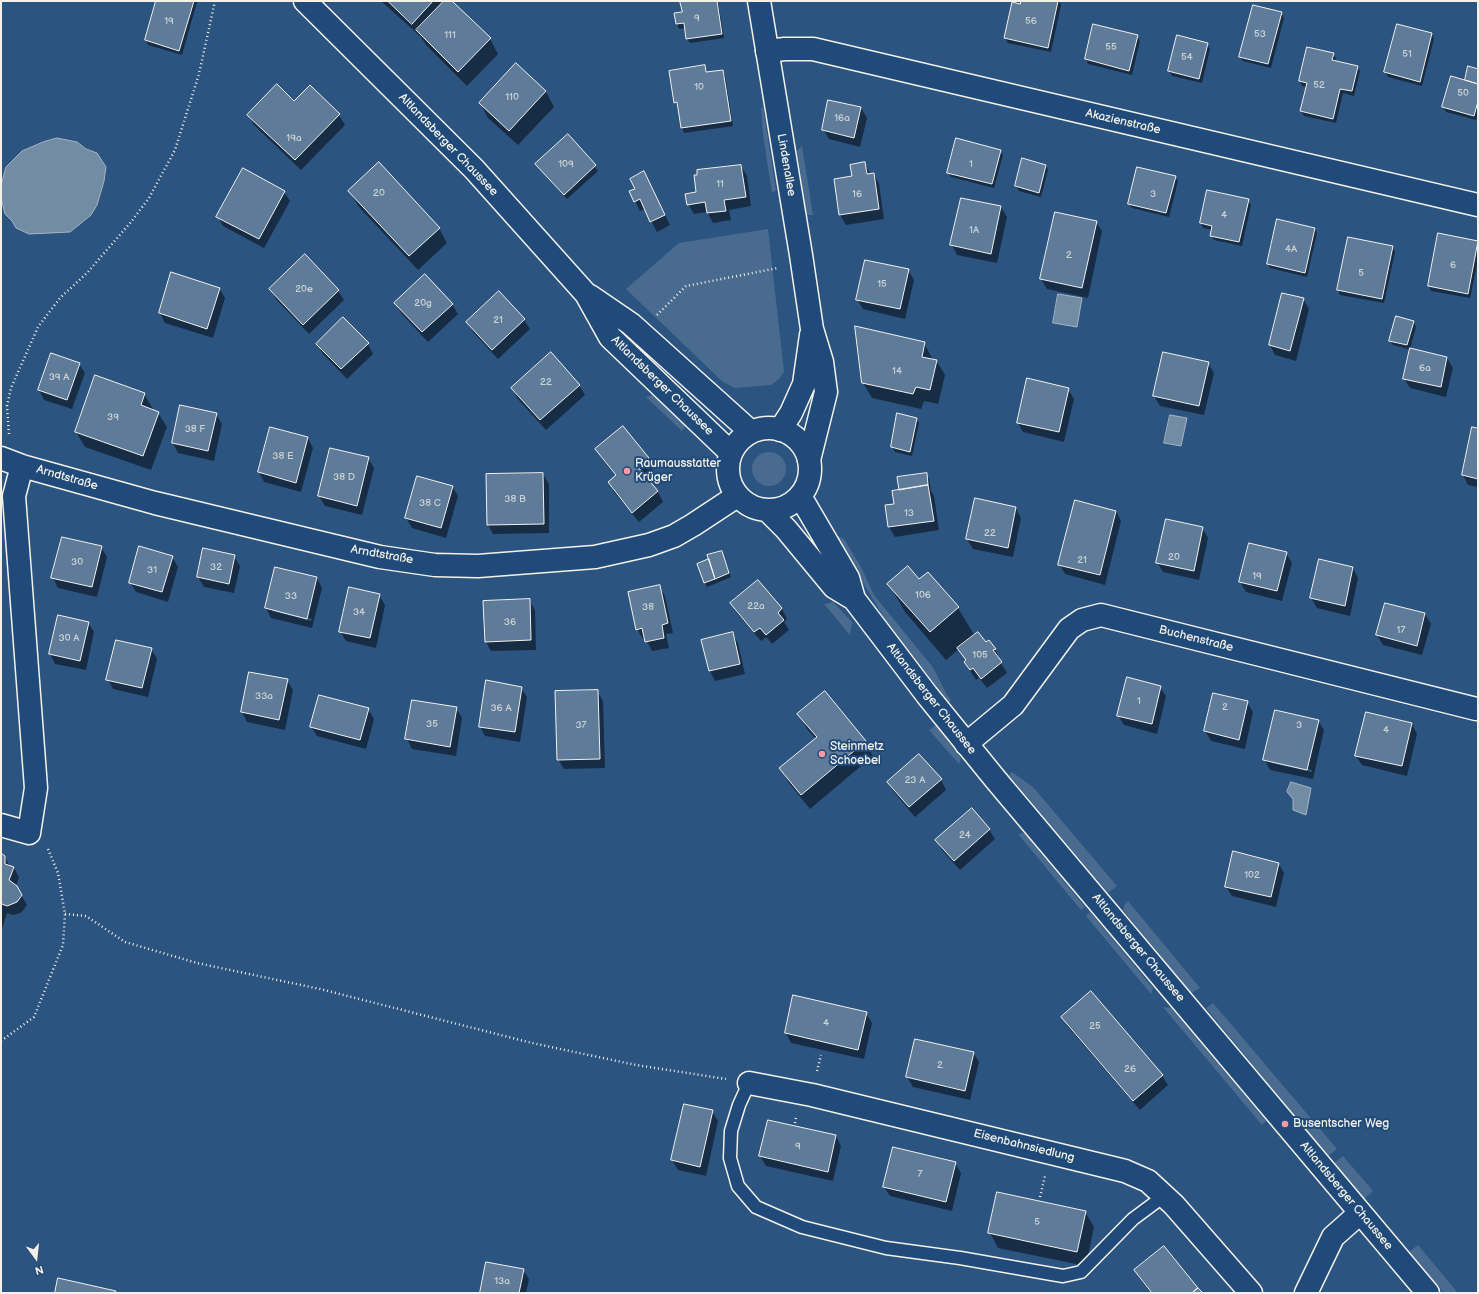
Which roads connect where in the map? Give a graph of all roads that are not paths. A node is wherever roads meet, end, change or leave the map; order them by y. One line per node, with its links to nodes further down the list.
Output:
1 (305, 1): 5 (street, Altlandsberger Chaussee)
2 (759, 1): 3 (street, Lindenallee)
3 (767, 51): 4 (street, Akazienstraße); 6 (street, Lindenallee)
4 (1478, 205)
5 (586, 294): 8 (street, Altlandsberger Chaussee); 9 (street, Altlandsberger Chaussee)
6 (812, 329): 7 (street, Lindenallee); 10 (street, Lindenallee)
7 (780, 430): 8 (street, Altlandsberger Chaussee); 10 (street, Altlandsberger Chaussee)
8 (751, 432): 9 (street, Altlandsberger Chaussee)
9 (731, 453): 12 (street, Altlandsberger Chaussee)
10 (809, 460): 13 (street)
11 (9, 461): 12 (street, Arndtstraße); 18 (street, Arndtstraße)
12 (737, 496): 14 (street, Altlandsberger Chaussee)
13 (800, 496): 14 (street); 15 (street, Altlandsberger Chaussee)
14 (768, 511): 15 (street, Altlandsberger Chaussee)
15 (854, 598): 17 (street, Altlandsberger Chaussee)
16 (1476, 709): 17 (street, Buchenstraße)
17 (966, 744): 21 (street, Altlandsberger Chaussee)
18 (1, 825)
19 (749, 1083): 20 (street, Eisenbahnsiedlung); 20 (lane)
20 (1164, 1196): 22 (street, Eisenbahnsiedlung)
21 (1360, 1213): 23 (street); 24 (street, Altlandsberger Chaussee)
22 (1251, 1293)
23 (1306, 1293)
24 (1428, 1293)

